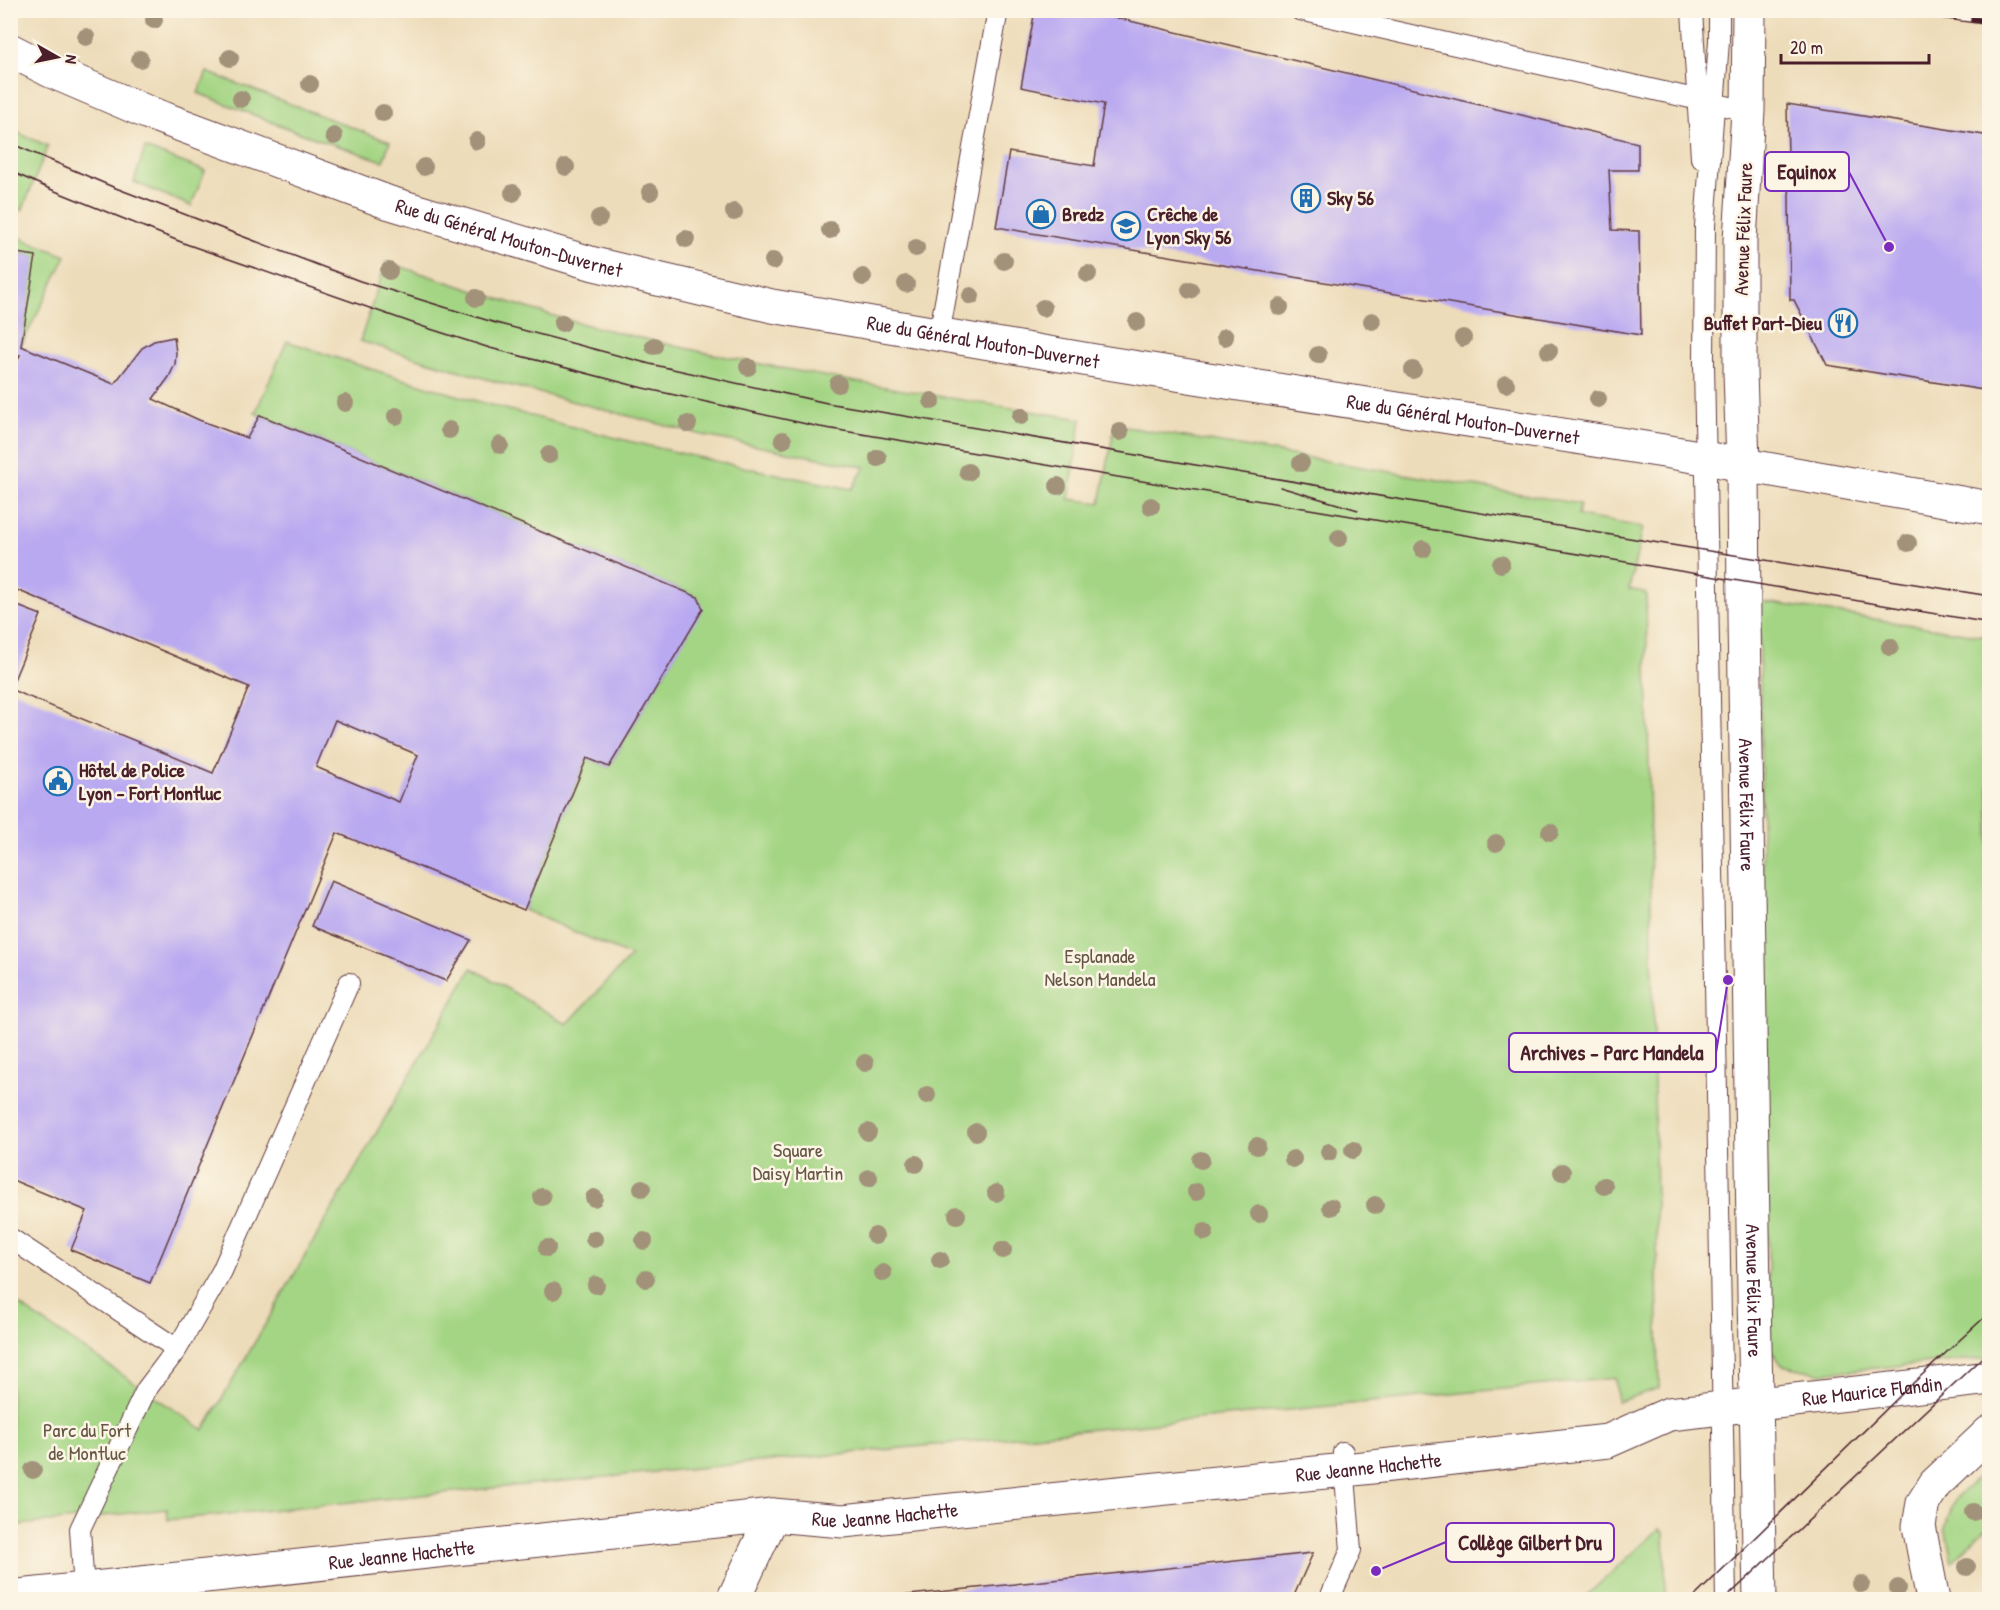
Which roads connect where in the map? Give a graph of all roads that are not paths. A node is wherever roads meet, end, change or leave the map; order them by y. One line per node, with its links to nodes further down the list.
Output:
1 (998, 10): 9 (lane)
2 (1300, 10): 7 (lane)
3 (1692, 10): 7 (lane, Avenue Félix Faure)
4 (1719, 10): 7 (lane, Avenue Félix Faure)
5 (1749, 10): 8 (street, Avenue Félix Faure)
6 (10, 50): 9 (street, Rue du Général Mouton-Duvernet)
7 (1706, 102): 8 (lane); 10 (lane, Avenue Félix Faure)
8 (1748, 111): 11 (street, Avenue Félix Faure)
9 (939, 335): 10 (street, Rue du Général Mouton-Duvernet)
10 (1706, 459): 11 (street, Rue du Général Mouton-Duvernet); 18 (lane, Avenue Félix Faure)
11 (1743, 464): 12 (street, Rue du Général Mouton-Duvernet); 17 (street, Avenue Félix Faure)
12 (1989, 508)
13 (350, 983): 15 (lane)
14 (10, 1238): 15 (lane)
15 (177, 1348): 22 (lane)
16 (1989, 1378): 17 (street, Rue Maurice Flandin)
17 (1756, 1405): 18 (street, Rue Jeanne Hachette); 27 (street, Avenue Félix Faure)
18 (1723, 1409): 20 (street, Rue Jeanne Hachette); 26 (lane, Avenue Félix Faure)
19 (1989, 1431): 28 (street)
20 (1344, 1461): 21 (street, Rue Jeanne Hachette); 25 (lane)
21 (773, 1515): 22 (street, Rue Jeanne Hachette); 24 (street)
22 (84, 1590): 23 (street, Rue Jeanne Hachette)
23 (10, 1597)
24 (733, 1599)
25 (1329, 1599)
26 (1726, 1599)
27 (1760, 1599)
28 (1933, 1599)

